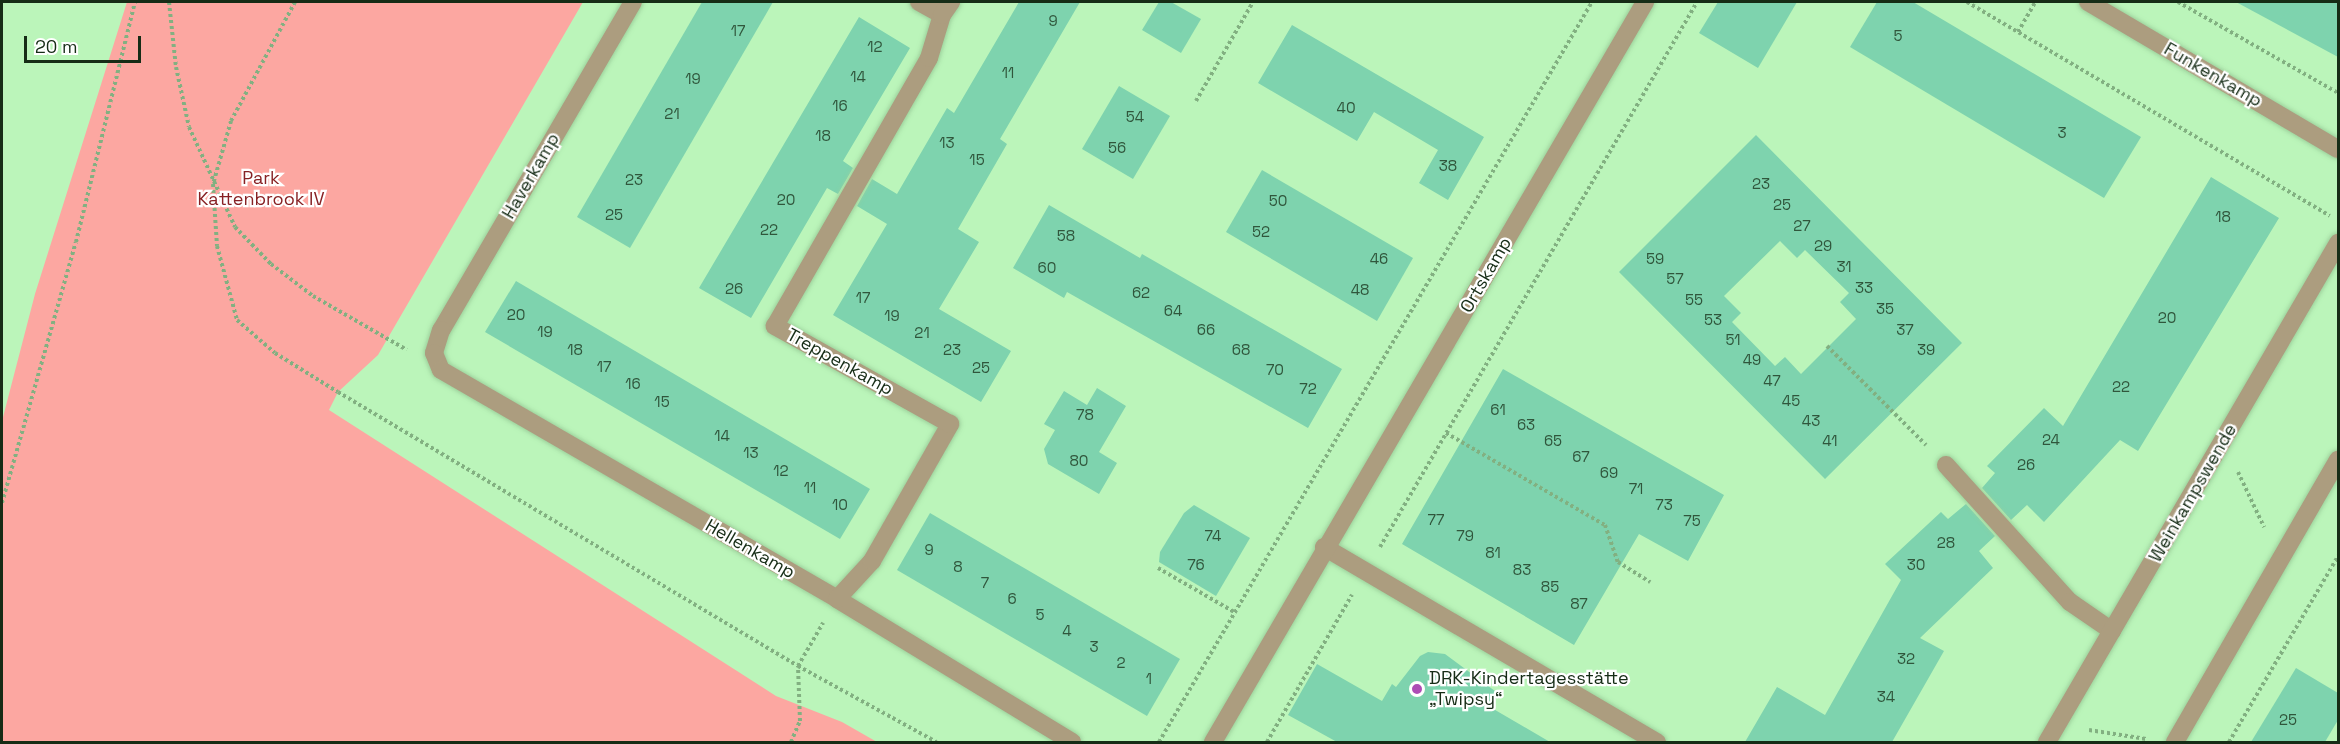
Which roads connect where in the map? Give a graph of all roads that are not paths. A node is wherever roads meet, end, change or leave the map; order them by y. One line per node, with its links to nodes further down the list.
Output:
1 (633, 2): 8 (street, Haverkamp)
2 (919, 2): 5 (street)
3 (1646, 2): 11 (street, Ortskamp)
4 (2088, 2): 6 (street, Funkenkamp)
5 (946, 8): 12 (street, Treppenkamp)
6 (2338, 149)
7 (2338, 243): 13 (street, Weinkampswende)
8 (434, 353): 12 (street, Hellenkamp)
9 (2338, 460): 18 (street)
10 (1946, 465): 13 (street)
11 (1324, 547): 15 (street, Ortskamp); 16 (street)
12 (837, 599): 14 (street, Hellenkamp)
13 (2112, 631): 17 (street, Weinkampswende)
14 (1072, 742)
15 (1213, 742)
16 (1657, 742)
17 (2047, 742)
18 (2175, 742)

